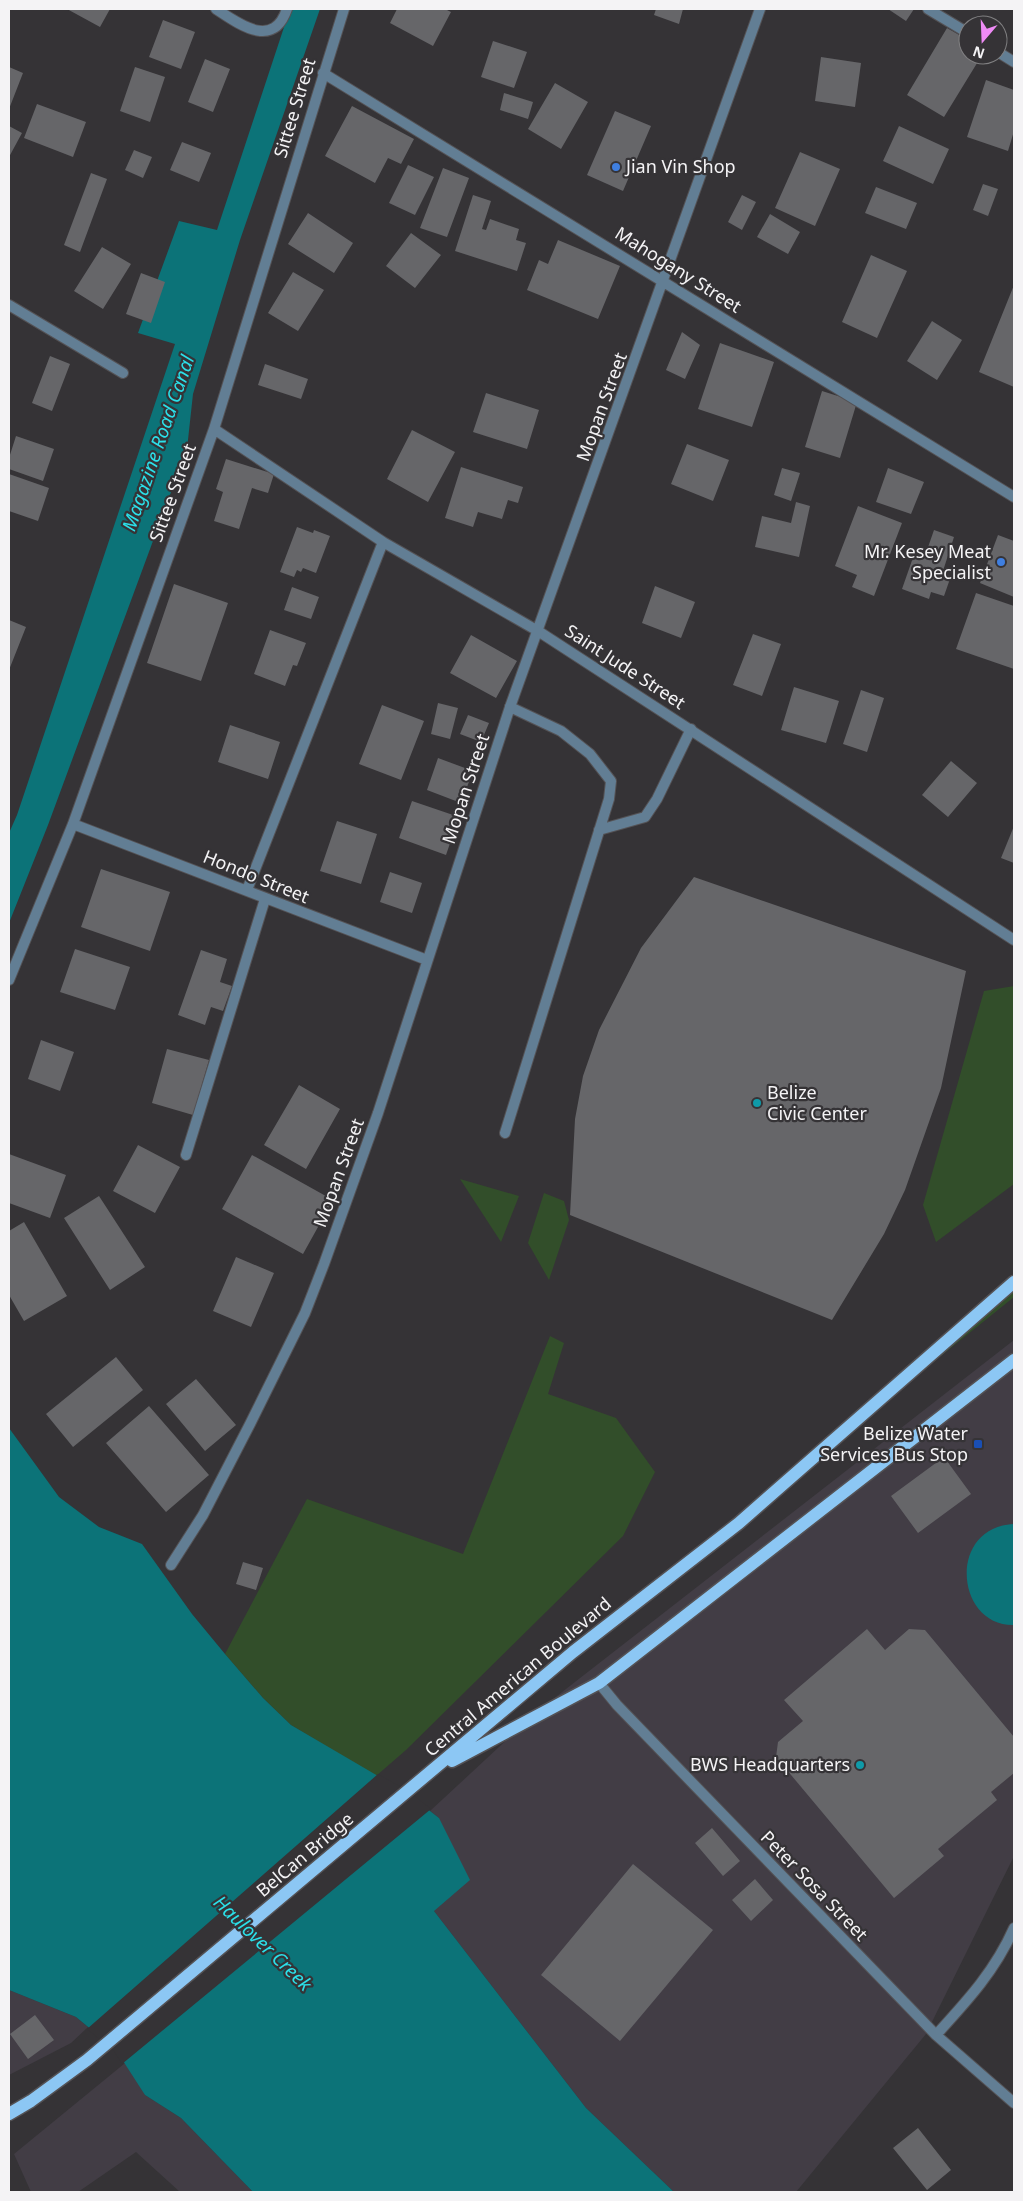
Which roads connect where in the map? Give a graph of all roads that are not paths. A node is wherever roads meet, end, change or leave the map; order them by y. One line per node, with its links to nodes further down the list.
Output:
1 (216, 9): 2 (street)
2 (287, 9)
3 (344, 9): 7 (street, Sittee Street)
4 (760, 9): 8 (street, Mopan Street)
5 (928, 9): 6 (street)
6 (958, 27)
7 (323, 73): 8 (street, Mahogany Street); 11 (street, Sittee Street)
8 (664, 281): 12 (street, Mahogany Street); 14 (street, Mopan Street)
9 (9, 305): 10 (street)
10 (124, 373)
11 (214, 429): 13 (street, Saint Jude Street); 17 (street, Sittee Street)
12 (1014, 497)
13 (383, 542): 14 (street, Saint Jude Street); 19 (street)
14 (538, 631): 15 (street, Mopan Street); 16 (street, Saint Jude Street)
15 (510, 707): 18 (street); 22 (street, Mopan Street)
16 (691, 729): 18 (street); 21 (street, Saint Jude Street)
17 (73, 824): 19 (street, Hondo Street); 23 (street, Sittee Street)
18 (599, 830): 24 (street)
19 (246, 890): 20 (street, Hondo Street)
20 (265, 899): 22 (street, Hondo Street); 25 (street)
21 (1014, 940)
22 (427, 960): 28 (street, Mopan Street)
23 (9, 980)
24 (505, 1133)
25 (186, 1155)
26 (1014, 1282): 30 (main road, Central American Boulevard)
27 (1014, 1360): 29 (main road, Central American Boulevard)
28 (171, 1565)
29 (599, 1683): 30 (main road, Central American Boulevard); 32 (street, Peter Sosa Street)
30 (430, 1773): 33 (main road, BelCan Bridge)
31 (1014, 1928): 32 (street)
32 (936, 2035): 34 (street, Peter Sosa Street)
33 (31, 2101): 35 (main road); 36 (main road)
34 (1014, 2103)
35 (9, 2114)
36 (9, 2122)

